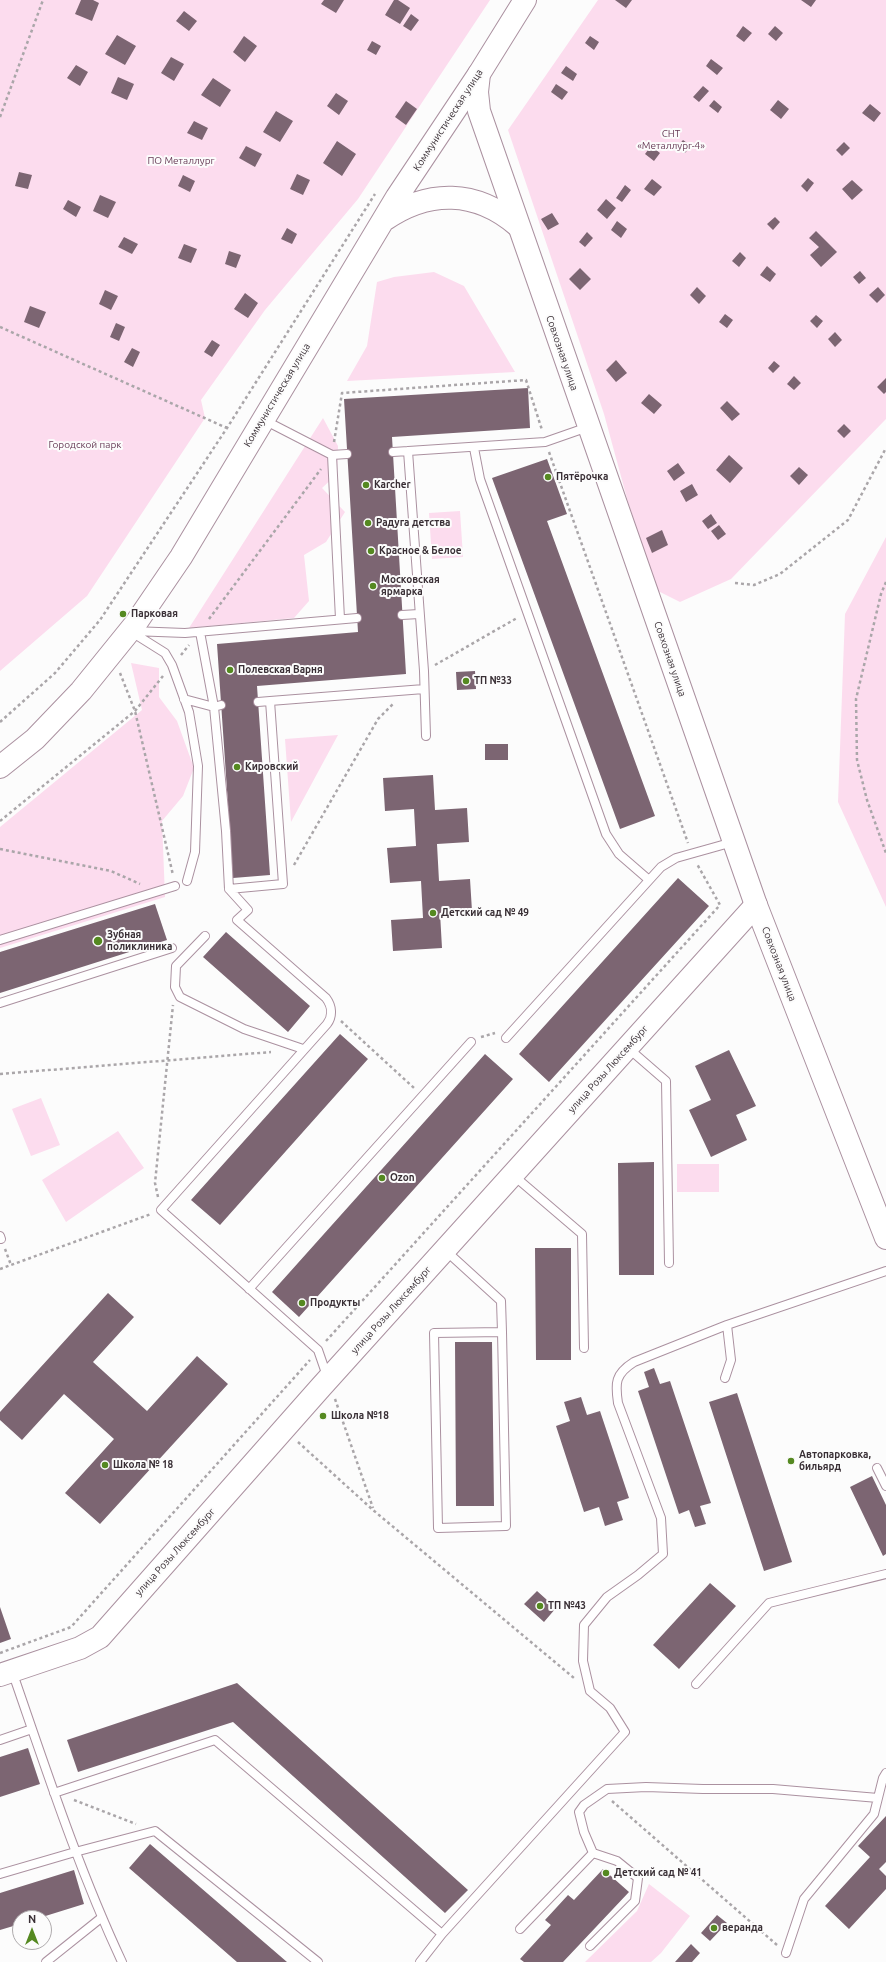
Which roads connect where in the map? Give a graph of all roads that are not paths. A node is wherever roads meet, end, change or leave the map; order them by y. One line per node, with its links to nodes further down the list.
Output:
1 (525, 0): 2 (street, Коммунистическая улица)
2 (479, 74): 3 (street, Коммунистическая улица); 4 (street, Совхозная улица)
3 (383, 221): 4 (street); 5 (street, Коммунистическая улица)
4 (517, 225): 6 (street, Совхозная улица)
5 (263, 419): 10 (lane); 16 (street, Коммунистическая улица)
6 (588, 427): 7 (lane); 25 (street, Совхозная улица)
7 (474, 448): 8 (lane); 27 (lane)
8 (408, 451): 9 (lane); 12 (lane)
9 (393, 452)
10 (332, 454): 11 (lane); 15 (lane)
11 (347, 454)
12 (419, 614): 13 (lane); 18 (lane)
13 (402, 615)
14 (357, 618): 15 (lane)
15 (340, 619): 17 (lane)
16 (130, 631): 17 (lane); 19 (lane); 24 (street, Коммунистическая улица)
17 (200, 632): 22 (lane)
18 (424, 689): 20 (lane); 23 (lane)
19 (184, 699): 22 (lane); 26 (lane)
20 (270, 701): 21 (lane); 29 (lane)
21 (258, 702)
22 (218, 706): 29 (lane)
23 (426, 736)
24 (0, 766)
25 (734, 842): 27 (lane); 30 (street, Совхозная улица)
26 (187, 880)
27 (649, 880): 35 (lane)
28 (175, 886): 32 (lane)
29 (229, 889): 38 (lane)
30 (756, 905): 37 (street, улица Розы Люксембург); 40 (street, Совхозная улица)
31 (205, 936): 38 (lane)
32 (0, 940)
33 (172, 948): 34 (lane)
34 (0, 1003)
35 (503, 1035)
36 (471, 1042): 44 (lane)
37 (627, 1047): 39 (street, улица Розы Люксембург); 42 (lane)
38 (304, 1049): 44 (lane)
39 (512, 1175): 41 (street, улица Розы Люксембург); 47 (lane)
40 (886, 1238)
41 (445, 1250): 46 (lane); 49 (street, улица Розы Люксембург)
42 (668, 1263)
43 (886, 1270): 45 (lane)
44 (249, 1289): 49 (lane)
45 (727, 1325): 48 (lane); 65 (lane)
46 (502, 1332): 46 (lane)
47 (584, 1348)
48 (725, 1378)
49 (328, 1380): 53 (street, улица Розы Люксембург)
50 (877, 1468): 51 (lane)
51 (886, 1486)
52 (886, 1574): 54 (lane)
53 (4, 1666): 55 (lane)
54 (696, 1684)
55 (32, 1729): 56 (lane); 58 (lane)
56 (0, 1740)
57 (886, 1773): 59 (lane)
58 (54, 1793): 60 (lane); 65 (lane)
59 (878, 1798): 61 (lane); 67 (lane)
60 (75, 1852): 62 (lane); 63 (lane); 70 (lane)
61 (593, 1853): 64 (lane); 66 (lane)
62 (0, 1874)
63 (101, 1918): 68 (lane); 69 (lane)
64 (520, 1929)
65 (442, 1934): 71 (lane)
66 (590, 1946)
67 (786, 1953)
68 (46, 1962)
69 (122, 1962)
70 (318, 1962)
71 (420, 1962)

